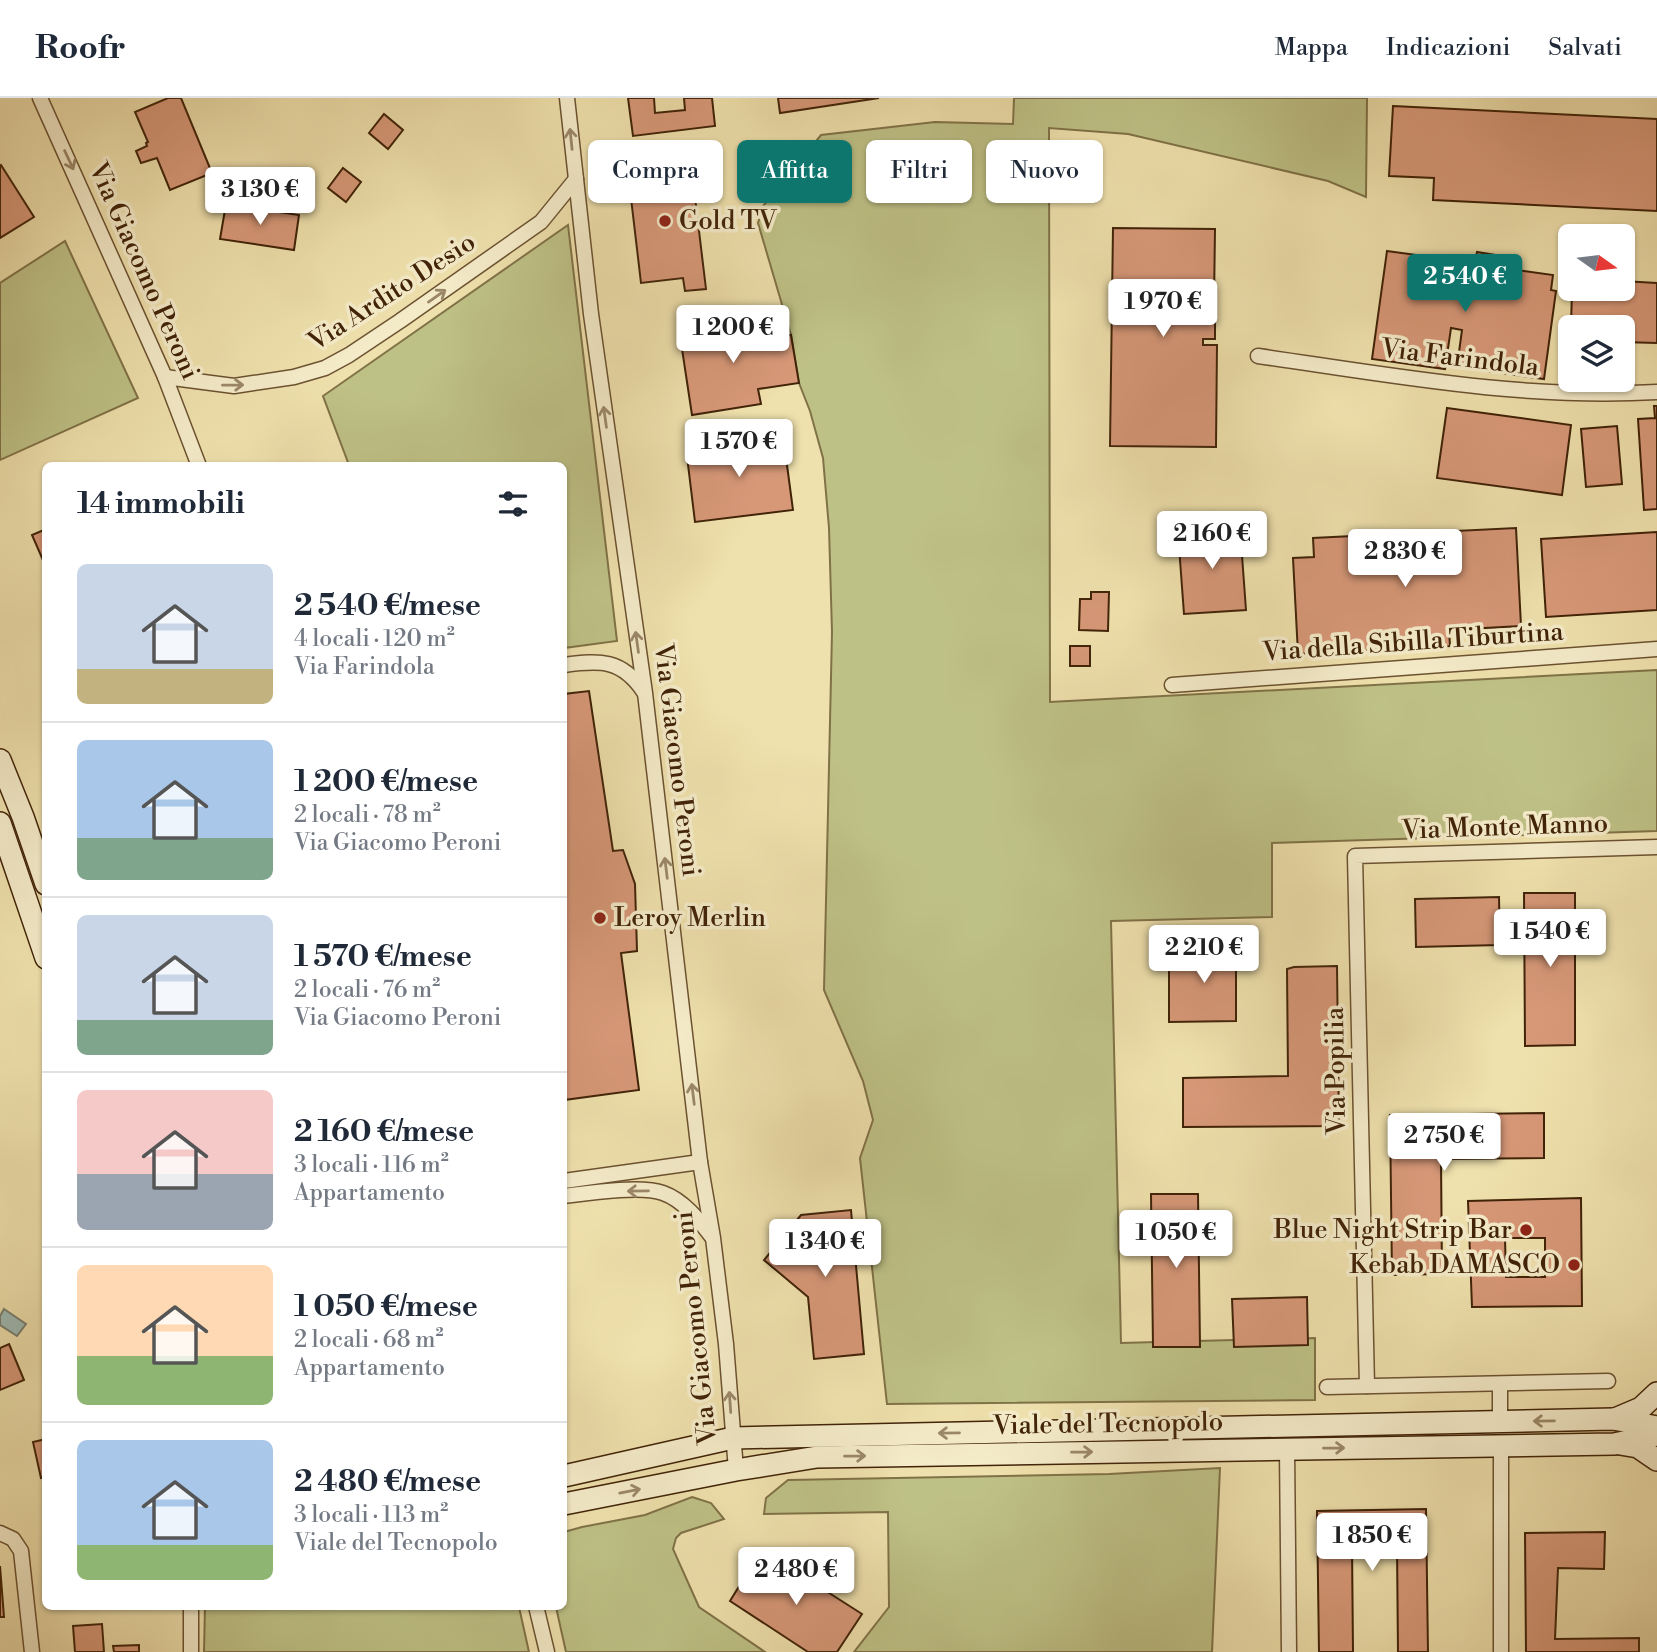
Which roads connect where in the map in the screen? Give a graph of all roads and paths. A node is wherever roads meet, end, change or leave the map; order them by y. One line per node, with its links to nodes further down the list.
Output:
1 (40, 98): 5 (street, Via Giacomo Peroni, one-way to 5)
2 (567, 98): 3 (street, Via Giacomo Peroni, one-way to 2)
3 (576, 179): 5 (street, Via Ardito Desio, one-way to 3); 11 (street, Via Giacomo Peroni, one-way to 3)
4 (1258, 356): 6 (street, Via Farindola)
5 (165, 377): 7 (street, Via Giacomo Peroni)
6 (1657, 392)
7 (197, 462)
8 (1657, 649): 10 (street, Via della Sibilla Tiburtina)
9 (567, 665): 11 (street)
10 (1172, 685)
11 (645, 693): 18 (street, Via Giacomo Peroni, one-way to 11)
12 (0, 760): 16 (main road)
13 (0, 823): 17 (main road)
14 (1657, 847): 15 (street, Via Monte Manno)
15 (1355, 856): 24 (street, Via Popilia)
16 (42, 872)
17 (42, 946)
18 (701, 1161): 19 (street); 21 (street, Via Giacomo Peroni)
19 (567, 1181)
20 (567, 1196): 21 (street, one-way to 20)
21 (713, 1238): 31 (street, Via Giacomo Peroni, one-way to 21)
22 (1608, 1381): 23 (street)
23 (1500, 1384): 24 (street); 28 (street)
24 (1367, 1386): 25 (street)
25 (1327, 1387)
26 (1657, 1393): 27 (main road)
27 (1613, 1419): 28 (main road, Viale del Tecnopolo, one-way to 28); 29 (main road, Viale del Tecnopolo)
28 (1500, 1421): 31 (main road, Viale del Tecnopolo, one-way to 31)
29 (1657, 1427)
30 (1657, 1435): 32 (main road, Viale del Tecnopolo)
31 (733, 1438): 36 (street, Via Giacomo Peroni); 37 (main road, Viale del Tecnopolo)
32 (1614, 1444): 33 (main road, Viale del Tecnopolo); 35 (main road)
33 (1501, 1446): 34 (main road, Viale del Tecnopolo, one-way to 33); 46 (street)
34 (1287, 1449): 36 (main road, Viale del Tecnopolo, one-way to 34); 45 (street)
35 (1657, 1460)
36 (736, 1470): 38 (main road, Viale del Tecnopolo, one-way to 36)
37 (567, 1475)
38 (567, 1503)
39 (0, 1533): 42 (street)
40 (191, 1610): 43 (street)
41 (537, 1610): 44 (street)
42 (32, 1652)
43 (191, 1652)
44 (547, 1652)
45 (1289, 1652)
46 (1501, 1652)

